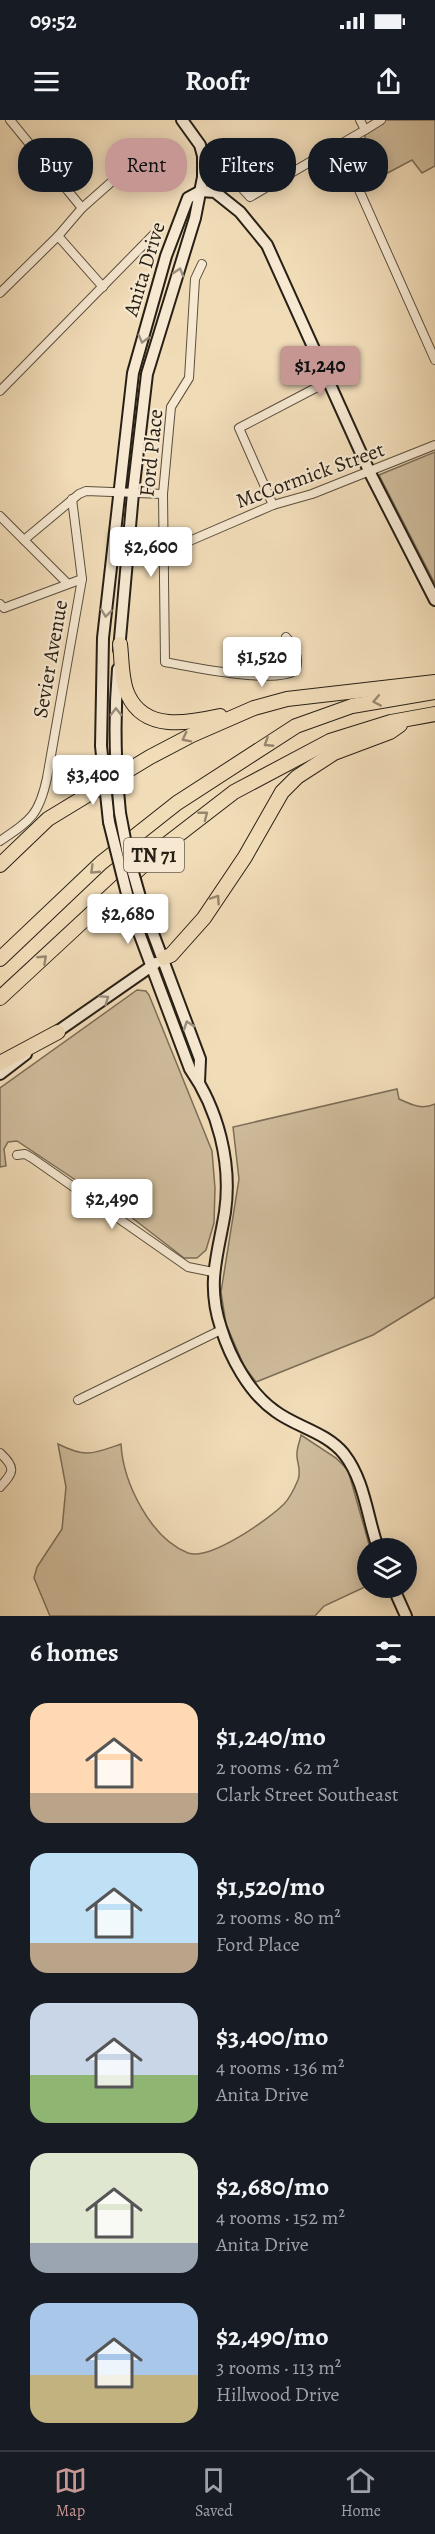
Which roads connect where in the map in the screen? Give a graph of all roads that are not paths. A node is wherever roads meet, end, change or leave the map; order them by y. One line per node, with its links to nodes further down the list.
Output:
1 (10, 120): 15 (street)
2 (182, 120): 7 (main road)
3 (360, 120): 5 (street)
4 (381, 120): 5 (street)
5 (365, 130): 6 (street)
6 (351, 138)
7 (199, 146)
8 (105, 188): 15 (street)
9 (199, 192): 26 (main road, Anita Drive, one-way to 26)
10 (201, 192): 27 (main road, Anita Drive, one-way to 10)
11 (215, 192): 22 (main road)
12 (245, 192): 13 (street)
13 (259, 192)
14 (360, 192): 21 (street)
15 (82, 208): 17 (street)
16 (160, 228): 19 (street)
17 (58, 236): 19 (street); 20 (street)
18 (202, 264): 28 (street, Ford Place)
19 (103, 287): 23 (street)
20 (0, 293)
21 (435, 360)
22 (329, 381): 25 (main road); 30 (street)
23 (0, 391)
24 (435, 445): 25 (street, McCormick Street)
25 (370, 473): 30 (street, McCormick Street); 36 (main road)
26 (119, 493): 27 (street); 29 (street); 46 (main road, Anita Drive, one-way to 46)
27 (133, 493): 28 (street); 39 (main road, Anita Drive)
28 (163, 494): 33 (street, Ford Place)
29 (72, 499): 32 (street); 34 (street, Sevier Avenue)
30 (273, 505): 33 (street, McCormick Street)
31 (0, 516): 32 (street)
32 (24, 540): 35 (street)
33 (164, 552): 38 (street, Ford Place)
34 (82, 579): 35 (street); 47 (street, Sevier Avenue)
35 (67, 583): 37 (street)
36 (435, 600)
37 (2, 606)
38 (286, 637)
39 (120, 644): 42 (highway); 45 (main road, Anita Drive, one-way to 39)
40 (435, 682): 42 (highway)
41 (435, 692): 50 (highway, TN 71, one-way to 50)
42 (254, 708): 45 (highway, one-way to 45)
43 (435, 714): 44 (highway, TN 71)
44 (332, 747): 49 (highway, one-way to 44); 52 (highway, TN 71, one-way to 44)
45 (117, 779): 46 (highway); 49 (main road, Anita Drive, bridge)
46 (104, 785): 48 (highway); 51 (main road, Anita Drive, bridge)
47 (0, 841)
48 (0, 865)
49 (164, 958): 51 (main road); 56 (main road, Anita Drive, one-way to 49)
50 (0, 959)
51 (152, 966): 53 (main road, one-way to 51); 56 (main road, Anita Drive)
52 (0, 998)
53 (58, 1032): 54 (highway); 55 (main road)
54 (0, 1063)
55 (0, 1074)
56 (199, 1082): 58 (main road, Anita Drive)
57 (17, 1155): 58 (street)
58 (213, 1272): 59 (main road, Anita Drive)
59 (221, 1330): 60 (street); 63 (main road, Anita Drive)
60 (78, 1400)
61 (0, 1453): 62 (street)
62 (0, 1487)
63 (375, 1538)
64 (398, 1598): 65 (main road)
65 (406, 1616)

